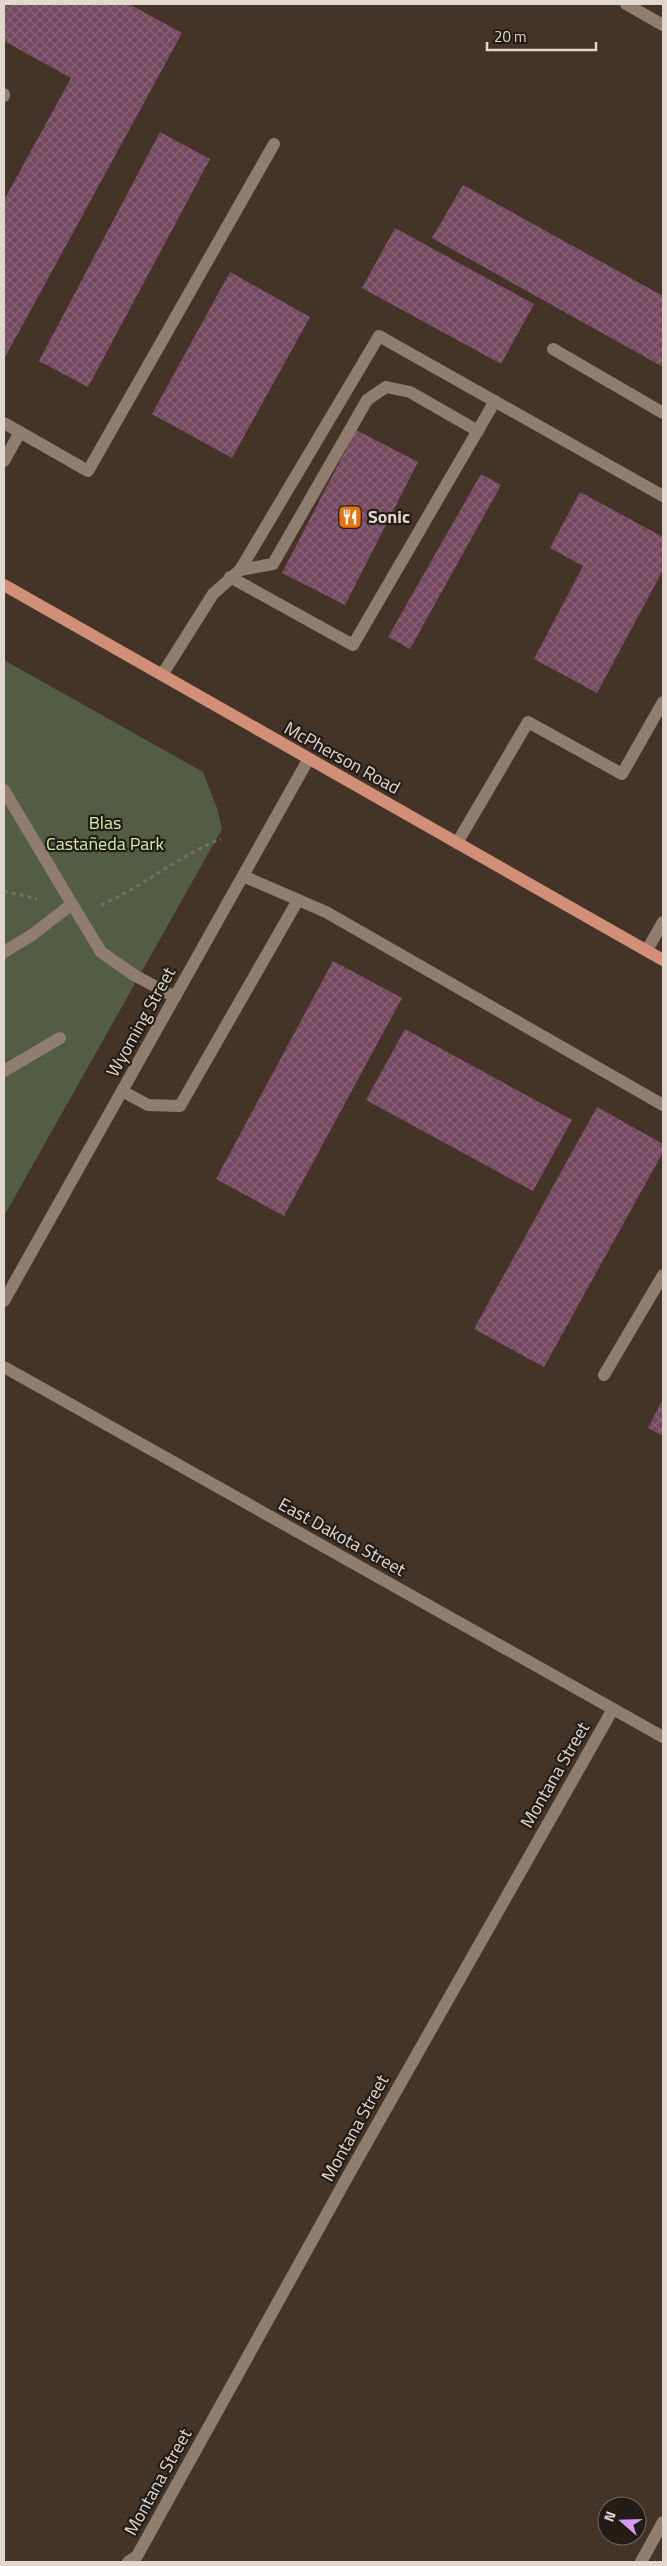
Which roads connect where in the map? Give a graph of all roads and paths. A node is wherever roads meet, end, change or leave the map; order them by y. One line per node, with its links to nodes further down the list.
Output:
1 (626, 4): 2 (street)
2 (663, 25)
3 (274, 144): 9 (street)
4 (553, 349): 6 (street)
5 (495, 402): 8 (street); 11 (street); 12 (street)
6 (663, 413)
7 (4, 423): 9 (street)
8 (478, 431): 12 (street); 12 (street)
9 (20, 432): 10 (street)
10 (4, 461)
11 (663, 496)
12 (235, 573): 14 (street)
13 (4, 585): 14 (main road, McPherson Road)
14 (162, 675): 16 (main road, McPherson Road)
15 (663, 702): 19 (street)
16 (308, 760): 19 (main road, McPherson Road); 20 (street, Wyoming Street)
17 (4, 790): 24 (street)
18 (221, 839): 25 (path)
19 (457, 843): 27 (main road, McPherson Road)
20 (243, 876): 23 (street); 30 (street, Wyoming Street)
21 (4, 891): 22 (path)
22 (43, 900)
23 (298, 900): 33 (street); 34 (street)
24 (72, 904): 28 (street); 30 (street)
25 (98, 907)
26 (663, 922): 27 (street)
27 (647, 950): 29 (main road, McPherson Road)
28 (4, 952)
29 (663, 960)
30 (175, 997): 33 (street, Wyoming Street)
31 (60, 1038): 32 (street)
32 (4, 1071)
33 (122, 1091): 36 (street, Wyoming Street)
34 (663, 1105)
35 (663, 1275): 38 (street)
36 (4, 1301)
37 (4, 1367): 39 (street, East Dakota Street)
38 (604, 1375)
39 (613, 1709): 40 (street, East Dakota Street); 42 (street, Montana Street)
40 (663, 1737)
41 (663, 2522): 43 (street)
42 (128, 2562)
43 (641, 2562)

